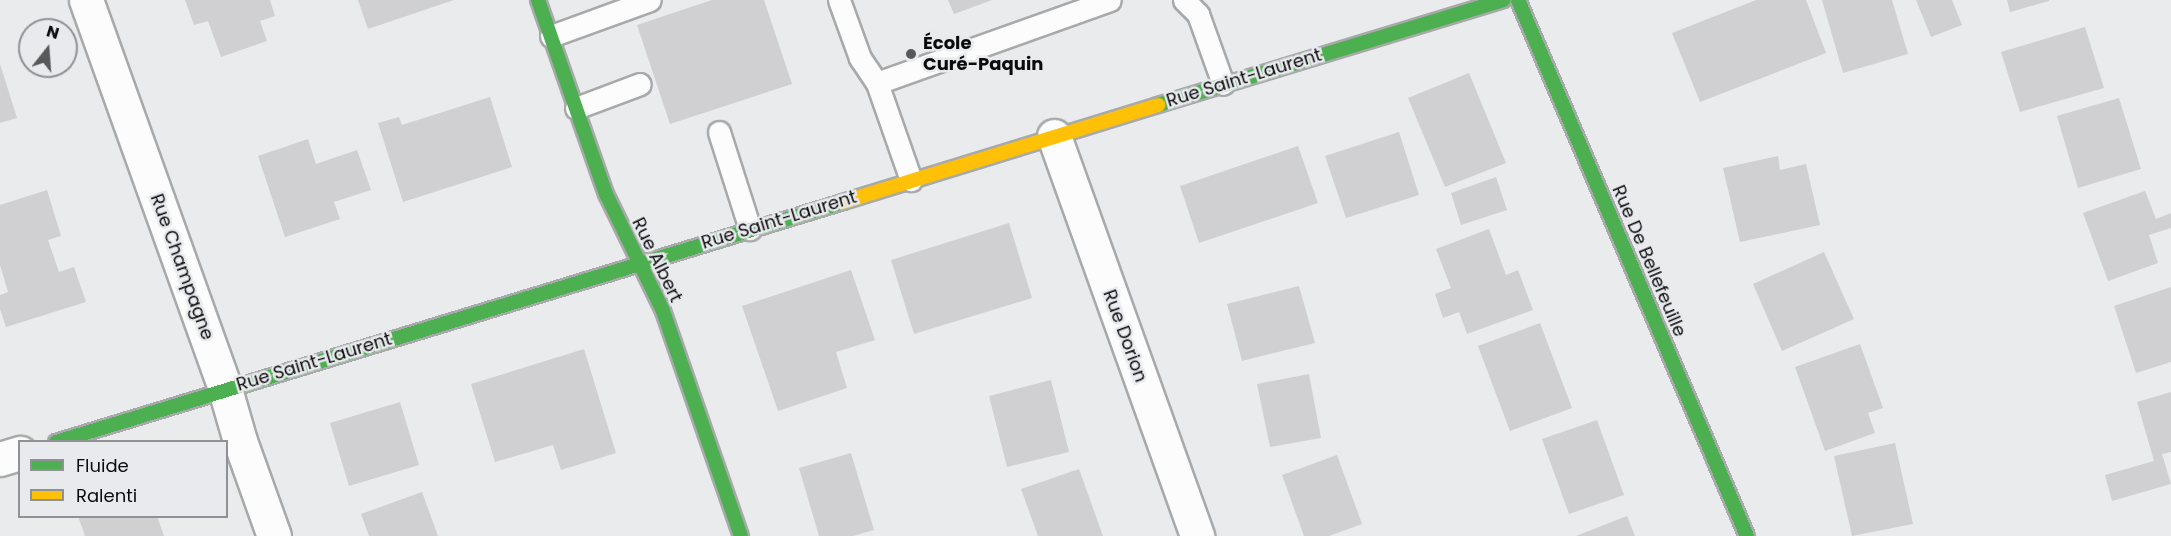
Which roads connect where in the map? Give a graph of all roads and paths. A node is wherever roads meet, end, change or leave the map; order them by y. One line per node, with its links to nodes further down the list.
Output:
1 (86, 0): 19 (street, Rue Champagne)
2 (538, 0): 9 (street, Rue Albert)
3 (650, 0): 9 (lane)
4 (839, 0): 10 (lane)
5 (1110, 0): 10 (lane)
6 (1184, 0): 12 (lane)
7 (1503, 0): 12 (street, Rue Saint-Laurent)
8 (1518, 0): 26 (street, Rue De Bellefeuille)
9 (551, 36): 13 (street, Rue Albert)
10 (877, 83): 16 (lane)
11 (640, 84): 13 (lane)
12 (1223, 84): 15 (street, Rue Saint-Laurent)
13 (576, 108): 18 (street, Rue Albert)
14 (719, 132): 17 (lane)
15 (1054, 136): 16 (street, Rue Saint-Laurent); 25 (street, Rue Dorion)
16 (911, 180): 17 (street, Rue Saint-Laurent)
17 (750, 229): 18 (street, Rue Saint-Laurent)
18 (639, 262): 19 (street, Rue Saint-Laurent); 24 (street, Rue Albert)
19 (225, 389): 20 (street, Rue Saint-Laurent); 23 (street, Rue Champagne)
20 (59, 440)
21 (18, 454): 22 (street)
22 (0, 459)
23 (274, 536)
24 (741, 536)
25 (1197, 536)
26 (1747, 536)

